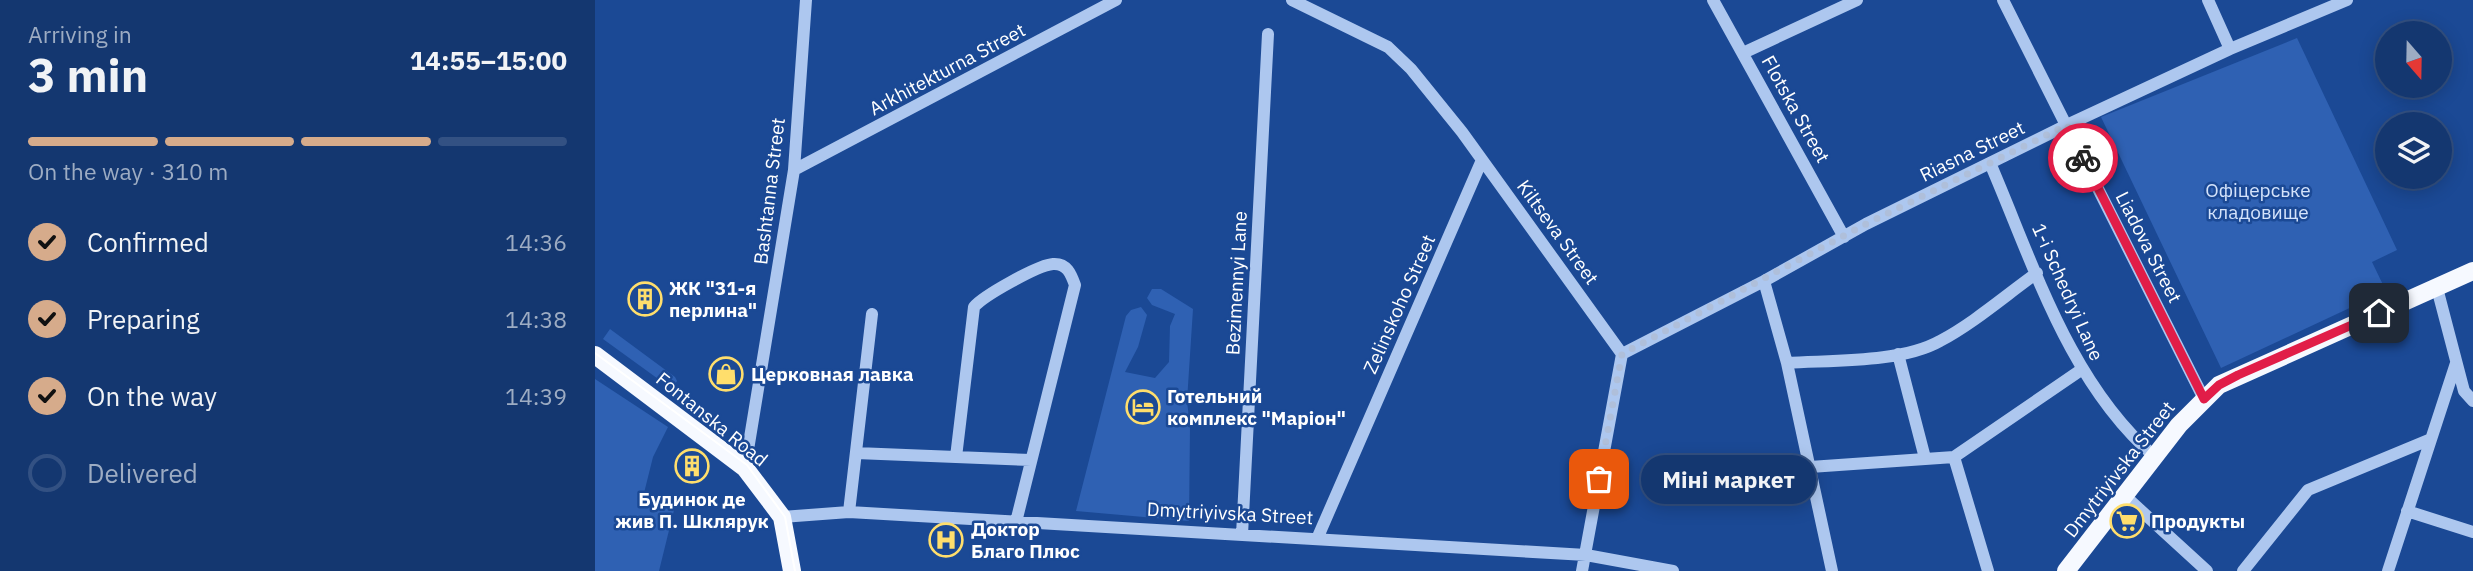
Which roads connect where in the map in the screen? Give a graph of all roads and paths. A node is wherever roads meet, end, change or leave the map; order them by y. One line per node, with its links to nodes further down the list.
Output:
1 (806, 0): 15 (street, Bashtanna Street)
2 (1116, 0): 15 (street, Arkhitekturna Street)
3 (1292, 0): 13 (street, Kiltseva Street)
4 (1713, 0): 11 (street, Flotska Street)
5 (1857, 0): 11 (street)
6 (2003, 0): 12 (street, Liadova Street)
7 (2208, 0): 10 (street)
8 (2347, 0): 10 (street, Riasna Street)
9 (1268, 34): 45 (street, Bezimennyi Lane)
10 (2230, 49): 12 (street, Riasna Street)
11 (1743, 53): 16 (street, Flotska Street)
12 (2067, 125): 14 (street, Riasna Street); 28 (street, Liadova Street)
13 (1482, 160): 22 (street, Kiltseva Street); 46 (street, Zelinskoho Street)
14 (1990, 163): 16 (street, Riasna Street); 18 (street, 1-i Schedryi Lane)
15 (794, 170): 38 (street, Bashtanna Street)
16 (1845, 237): 19 (street, Riasna Street)
17 (2473, 272): 20 (main road, Dmytriyivska Street)
18 (2037, 274): 23 (street); 27 (street, 1-i Schedryi Lane)
19 (1764, 281): 22 (street, Riasna Street); 25 (street)
20 (2437, 288): 26 (street); 28 (main road, Dmytriyivska Street)
21 (872, 314): 31 (street)
22 (1622, 354): 47 (street)
23 (1898, 354): 25 (street); 35 (street)
24 (595, 355): 38 (main road, Fontanska Road)
25 (1787, 363): 37 (street)
26 (2456, 363): 29 (street); 30 (street)
27 (2081, 370): 33 (street); 34 (street, 1-i Schedryi Lane)
28 (2204, 399): 34 (main road, Dmytriyivska Street)
29 (2473, 401)
30 (2431, 439): 40 (street); 55 (street)
31 (856, 453): 32 (street); 41 (street)
32 (956, 457): 36 (street); 36 (street)
33 (1954, 457): 35 (street); 52 (street)
34 (2155, 457): 39 (main road, Dmytriyivska Street)
35 (1925, 458): 37 (street)
36 (1031, 460): 43 (street)
37 (1809, 467): 51 (street)
38 (745, 468): 42 (main road, Fontanska Road)
39 (2125, 496): 53 (main road, Dmytriyivska Street); 54 (street)
40 (2407, 511): 44 (street); 56 (street)
41 (849, 512): 42 (street, Dmytriyivska Street); 43 (street, Dmytriyivska Street)
42 (782, 517): 48 (main road, Fontanska Road)
43 (1016, 522): 45 (street, Dmytriyivska Street)
44 (2473, 532)
45 (1242, 535): 46 (street, Dmytriyivska Street)
46 (1317, 539): 47 (street, Dmytriyivska Street)
47 (1586, 555): 49 (street); 50 (street, Dmytriyivska Street)
48 (792, 571)
49 (1582, 571)
50 (1673, 571)
51 (1832, 571)
52 (1988, 571)
53 (2066, 571)
54 (2207, 571)
55 (2243, 571)
56 (2388, 571)

